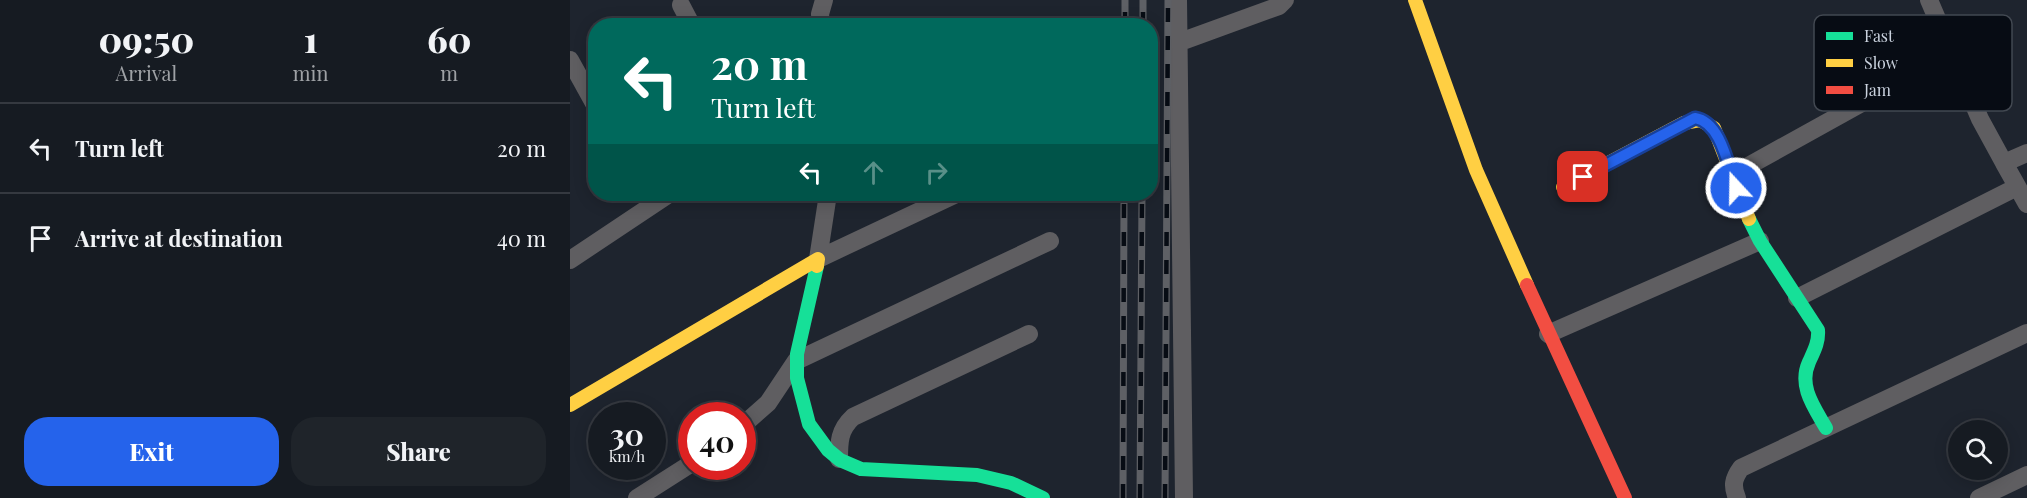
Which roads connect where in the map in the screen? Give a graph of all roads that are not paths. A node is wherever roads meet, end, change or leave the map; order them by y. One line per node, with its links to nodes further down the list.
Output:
1 (824, 0): 9 (street)
2 (1178, 0): 10 (street)
3 (1285, 0): 10 (street)
4 (1415, 0): 31 (street)
5 (1929, 0): 7 (street)
6 (683, 2): 8 (street)
7 (1936, 15)
8 (689, 18)
9 (821, 18)
10 (1180, 42): 41 (street)
11 (570, 60): 12 (street)
12 (588, 93)
13 (1847, 111): 17 (street)
14 (1977, 111): 16 (street)
15 (2027, 153): 16 (street)
16 (2004, 163): 18 (street)
17 (1732, 175): 19 (street); 25 (street)
18 (2017, 187): 23 (street); 28 (street)
19 (1563, 188)
20 (646, 201): 27 (street)
21 (827, 201): 26 (street)
22 (941, 201): 26 (street)
23 (2027, 204)
24 (1050, 241): 32 (street)
25 (1760, 242): 28 (street); 31 (street)
26 (818, 259): 32 (street); 33 (street)
27 (570, 260)
28 (1797, 298): 35 (street)
29 (2027, 333): 35 (street)
30 (1029, 334): 36 (street)
31 (1548, 334): 42 (street)
32 (796, 360): 34 (street); 36 (street)
33 (570, 405)
34 (756, 414)
35 (1826, 428): 43 (street)
36 (839, 459): 40 (street)
37 (678, 472): 39 (street)
38 (2027, 475): 44 (street)
39 (637, 498)
40 (1042, 498)
41 (1184, 498)
42 (1625, 498)
43 (1737, 498)
44 (1979, 498)

